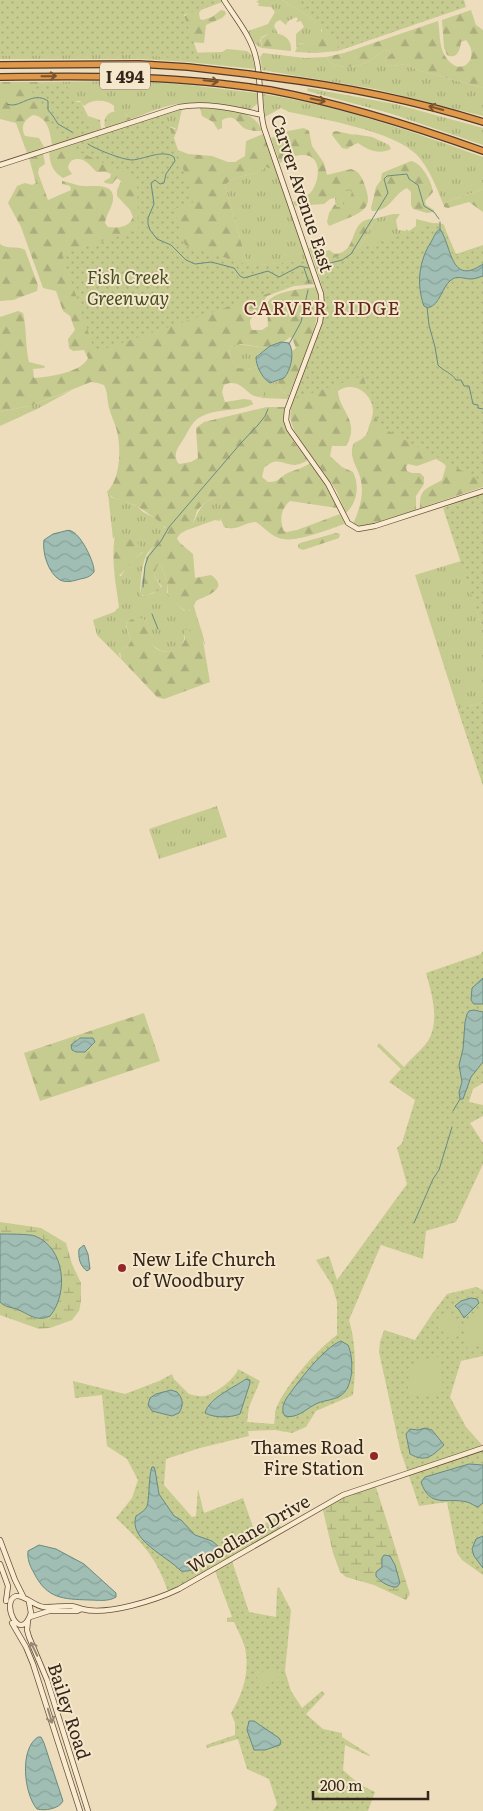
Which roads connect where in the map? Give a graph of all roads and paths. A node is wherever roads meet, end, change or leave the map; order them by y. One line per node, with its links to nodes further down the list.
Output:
1 (224, 0): 4 (street, Carver Avenue East)
2 (0, 65): 5 (highway, I 494, one-way to 2, bridge)
3 (0, 77): 6 (highway, I 494, one-way to 6, bridge)
4 (262, 115): 7 (street); 8 (street, Carver Avenue East)
5 (483, 122)
6 (483, 151)
7 (0, 164)
8 (483, 491)
9 (483, 1448): 14 (street, Woodlane Drive)
10 (0, 1540): 12 (street)
11 (0, 1564): 12 (street)
12 (24, 1598): 13 (street)
13 (29, 1602): 14 (street, Woodlane Drive); 15 (street, Bailey Road)
14 (81, 1609): 15 (street, Woodlane Drive)
15 (29, 1618): 16 (street, Woodlane Drive); 18 (street, Bailey Road, one-way to 15)
16 (8, 1621): 17 (street, Bailey Road, one-way to 17)
17 (80, 1811)
18 (88, 1811)

